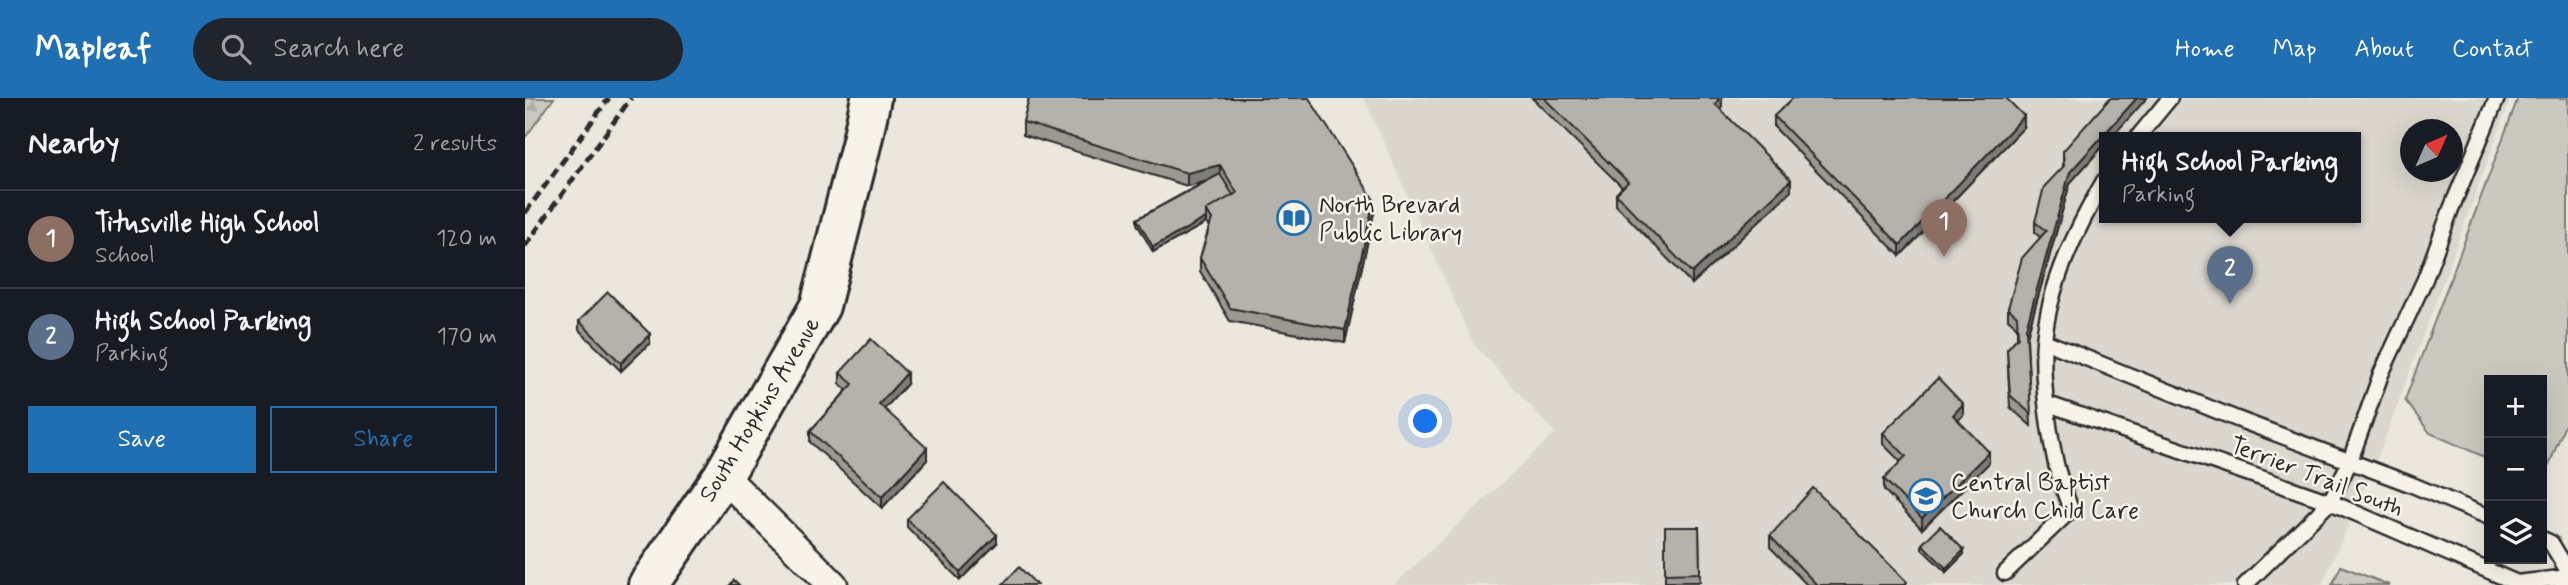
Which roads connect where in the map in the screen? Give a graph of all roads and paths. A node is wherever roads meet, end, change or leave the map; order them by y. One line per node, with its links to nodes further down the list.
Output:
1 (871, 98): 9 (street, South Hopkins Avenue)
2 (2171, 98): 4 (lane)
3 (2497, 98): 8 (lane)
4 (2142, 132)
5 (2099, 190): 6 (lane)
6 (2044, 341): 7 (lane); 8 (lane, Terrier Trail South)
7 (2048, 404): 10 (lane, Terrier Trail South); 14 (lane)
8 (2350, 461): 10 (lane); 11 (lane, Terrier Trail South)
9 (723, 476): 16 (street, South Hopkins Avenue); 17 (street)
10 (2330, 502): 15 (lane, Terrier Trail South); 18 (lane)
11 (2484, 515)
12 (2547, 542): 13 (lane)
13 (2568, 571)
14 (2005, 573)
15 (2568, 577)
16 (648, 585)
17 (833, 585)
18 (2245, 585)

